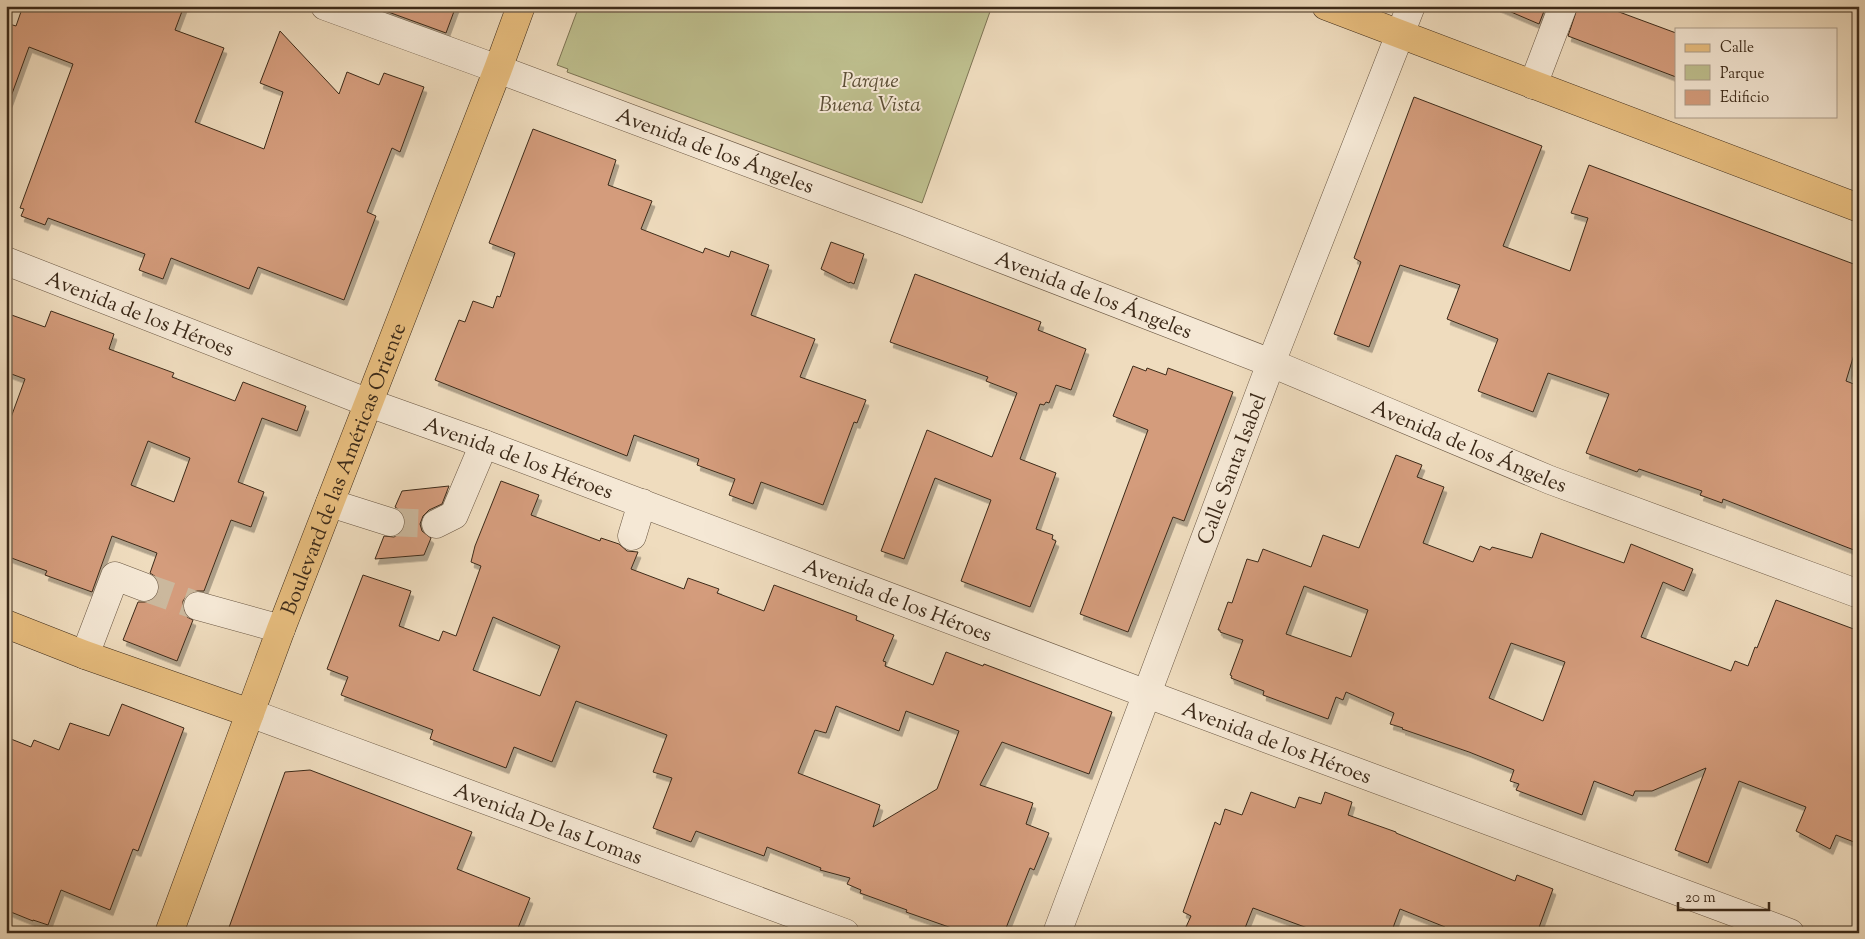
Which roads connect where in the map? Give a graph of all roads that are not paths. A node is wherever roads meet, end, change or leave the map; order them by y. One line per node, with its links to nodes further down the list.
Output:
1 (325, 6): 7 (street, Avenida de los Ángeles)
2 (521, 6): 7 (main road, Boulevard de las Américas Oriente)
3 (1326, 6): 6 (main road)
4 (1411, 6): 6 (street, Calle Santa Isabel)
5 (1563, 6): 8 (street)
6 (1400, 35): 8 (main road); 11 (street, Calle Santa Isabel)
7 (498, 69): 11 (street, Avenida de los Ángeles); 12 (main road, Boulevard de las Américas Oriente)
8 (1533, 85): 9 (main road)
9 (1859, 208)
10 (6, 261): 12 (street, Avenida de los Héroes)
11 (1271, 363): 20 (street, Avenida de los Ángeles); 25 (street, Calle Santa Isabel)
12 (369, 404): 13 (street, Avenida de los Héroes); 14 (main road, Boulevard de las Américas Oriente)
13 (484, 444): 15 (street, Avenida de los Héroes); 17 (street)
14 (330, 503): 16 (street); 23 (main road, Boulevard de las Américas Oriente)
15 (642, 503): 18 (street); 25 (street, Avenida de los Héroes)
16 (390, 522)
17 (436, 524)
18 (632, 536)
19 (144, 587): 24 (street)
20 (1859, 594)
21 (198, 606): 23 (street)
22 (6, 624): 24 (main road)
23 (281, 630): 26 (main road, Boulevard de las Américas Oriente)
24 (85, 654): 26 (main road)
25 (1147, 694): 29 (street, Calle Santa Isabel); 30 (street, Avenida de los Héroes)
26 (250, 713): 27 (main road, Boulevard de las Américas Oriente); 28 (street, Avenida De las Lomas)
27 (169, 933)
28 (845, 933)
29 (1057, 933)
30 (1790, 933)

